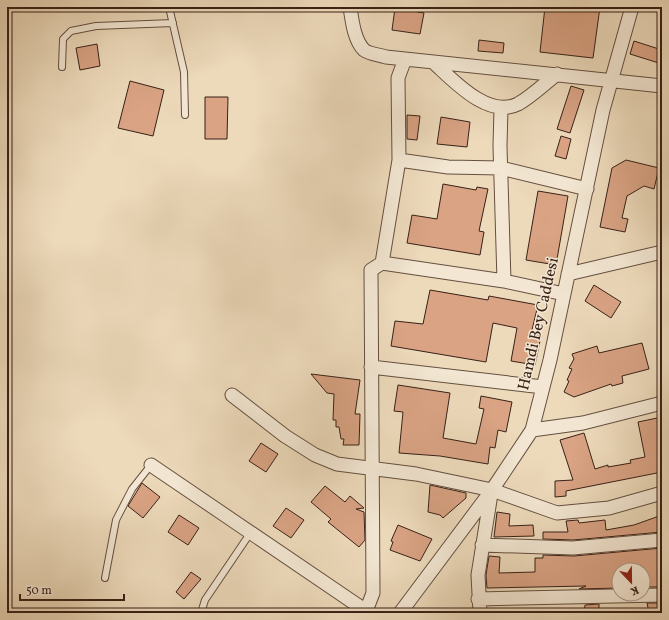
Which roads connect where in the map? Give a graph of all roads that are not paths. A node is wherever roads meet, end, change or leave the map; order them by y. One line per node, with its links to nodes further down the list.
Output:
1 (169, 7): 4 (lane)
2 (350, 7): 5 (street)
3 (632, 7): 9 (street, Hamdi Bey Caddesi)
4 (173, 23): 7 (lane); 12 (lane)
5 (405, 59): 6 (street); 13 (street)
6 (433, 62): 8 (street); 11 (street)
7 (62, 67)
8 (557, 74): 9 (street); 11 (street)
9 (612, 80): 10 (street); 15 (street, Hamdi Bey Caddesi)
10 (662, 86)
11 (501, 108): 14 (street)
12 (185, 115)
13 (399, 160): 14 (street); 17 (street)
14 (501, 168): 15 (street); 19 (street)
15 (587, 189): 18 (street, Hamdi Bey Caddesi)
16 (662, 252): 18 (street)
17 (382, 263): 19 (street); 21 (street)
18 (568, 274): 20 (street, Hamdi Bey Caddesi)
19 (504, 281): 20 (street)
20 (564, 294): 22 (street, Hamdi Bey Caddesi)
21 (371, 367): 22 (street); 27 (street)
22 (543, 387): 25 (street, Hamdi Bey Caddesi)
23 (232, 395): 27 (street)
24 (662, 403): 25 (street)
25 (532, 430): 28 (street, Hamdi Bey Caddesi)
26 (151, 465): 30 (street); 33 (lane)
27 (373, 470): 28 (street); 37 (street)
28 (492, 490): 29 (street); 32 (street); 36 (street, Hamdi Bey Caddesi)
29 (662, 493)
30 (251, 532): 37 (street); 38 (lane)
31 (662, 540): 32 (street)
32 (482, 544): 35 (street)
33 (105, 578)
34 (662, 595): 35 (street)
35 (478, 599): 39 (street)
36 (406, 611)
37 (367, 612)
38 (201, 613)
39 (480, 613)

